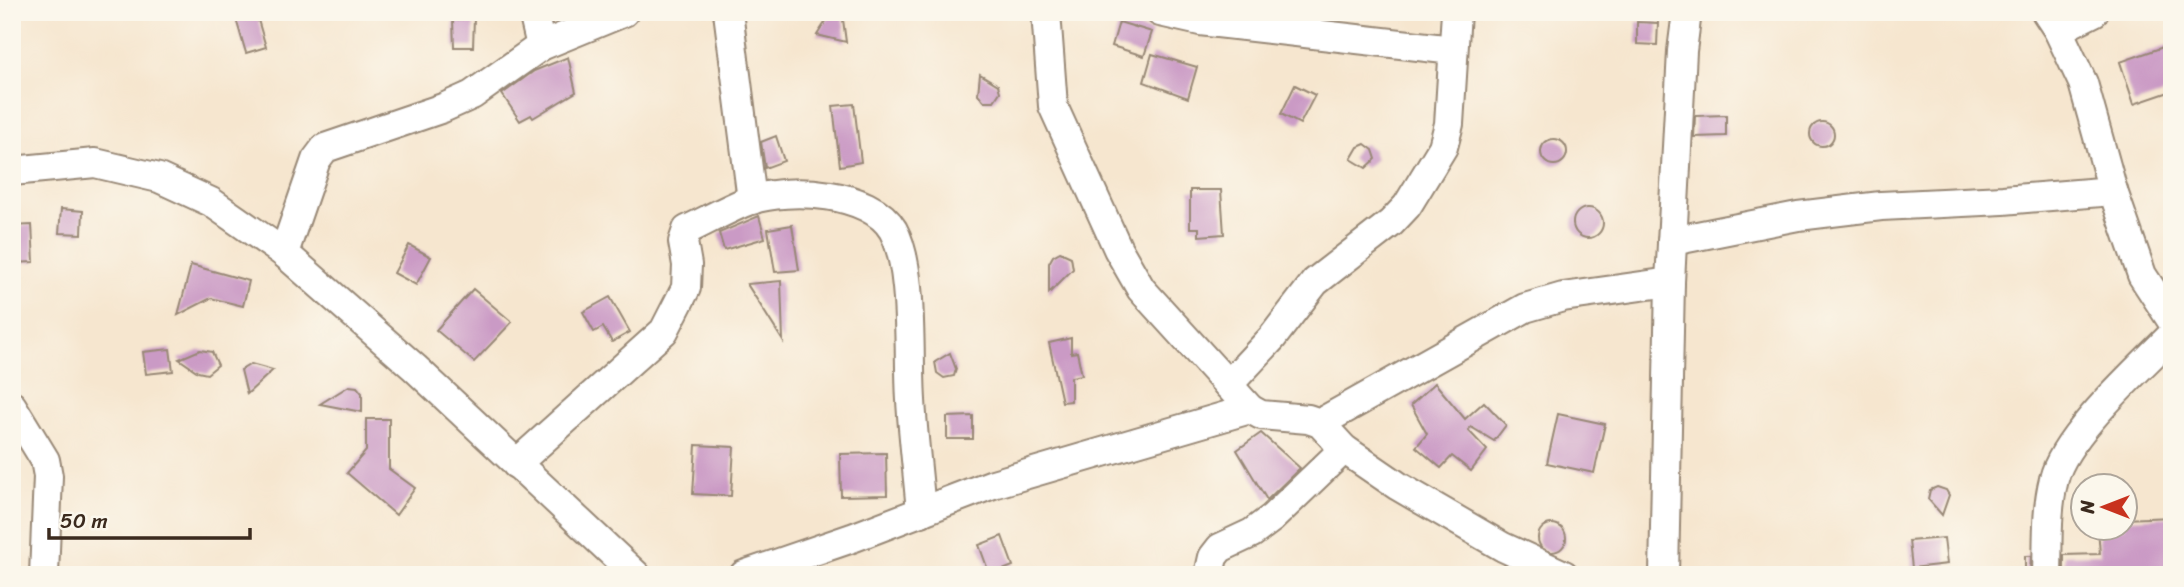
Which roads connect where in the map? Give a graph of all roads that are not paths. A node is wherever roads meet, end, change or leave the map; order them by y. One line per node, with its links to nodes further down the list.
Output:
1 (533, 12): 10 (street)
2 (624, 12): 10 (street)
3 (728, 12): 14 (street)
4 (1046, 12): 20 (street)
5 (1160, 12): 11 (street)
6 (1456, 12): 11 (street)
7 (1687, 12): 15 (street)
8 (2094, 12): 9 (street)
9 (2052, 21): 13 (street)
10 (541, 46): 16 (street)
11 (1454, 50): 20 (street)
12 (12, 171): 16 (street)
13 (2113, 191): 15 (street); 18 (street)
14 (752, 200): 25 (street); 26 (street)
15 (1672, 240): 17 (street)
16 (284, 253): 25 (street)
17 (1670, 282): 23 (street); 32 (street)
18 (2172, 321)
19 (2172, 335): 33 (street)
20 (1228, 385): 22 (street)
21 (12, 406): 27 (street)
22 (1250, 409): 23 (street); 26 (street)
23 (1320, 423): 24 (street)
24 (1344, 449): 30 (street); 31 (street)
25 (516, 464): 28 (street)
26 (921, 512): 29 (street)
27 (44, 575)
28 (636, 575)
29 (744, 575)
30 (1209, 575)
31 (1564, 575)
32 (1664, 575)
33 (2047, 575)

